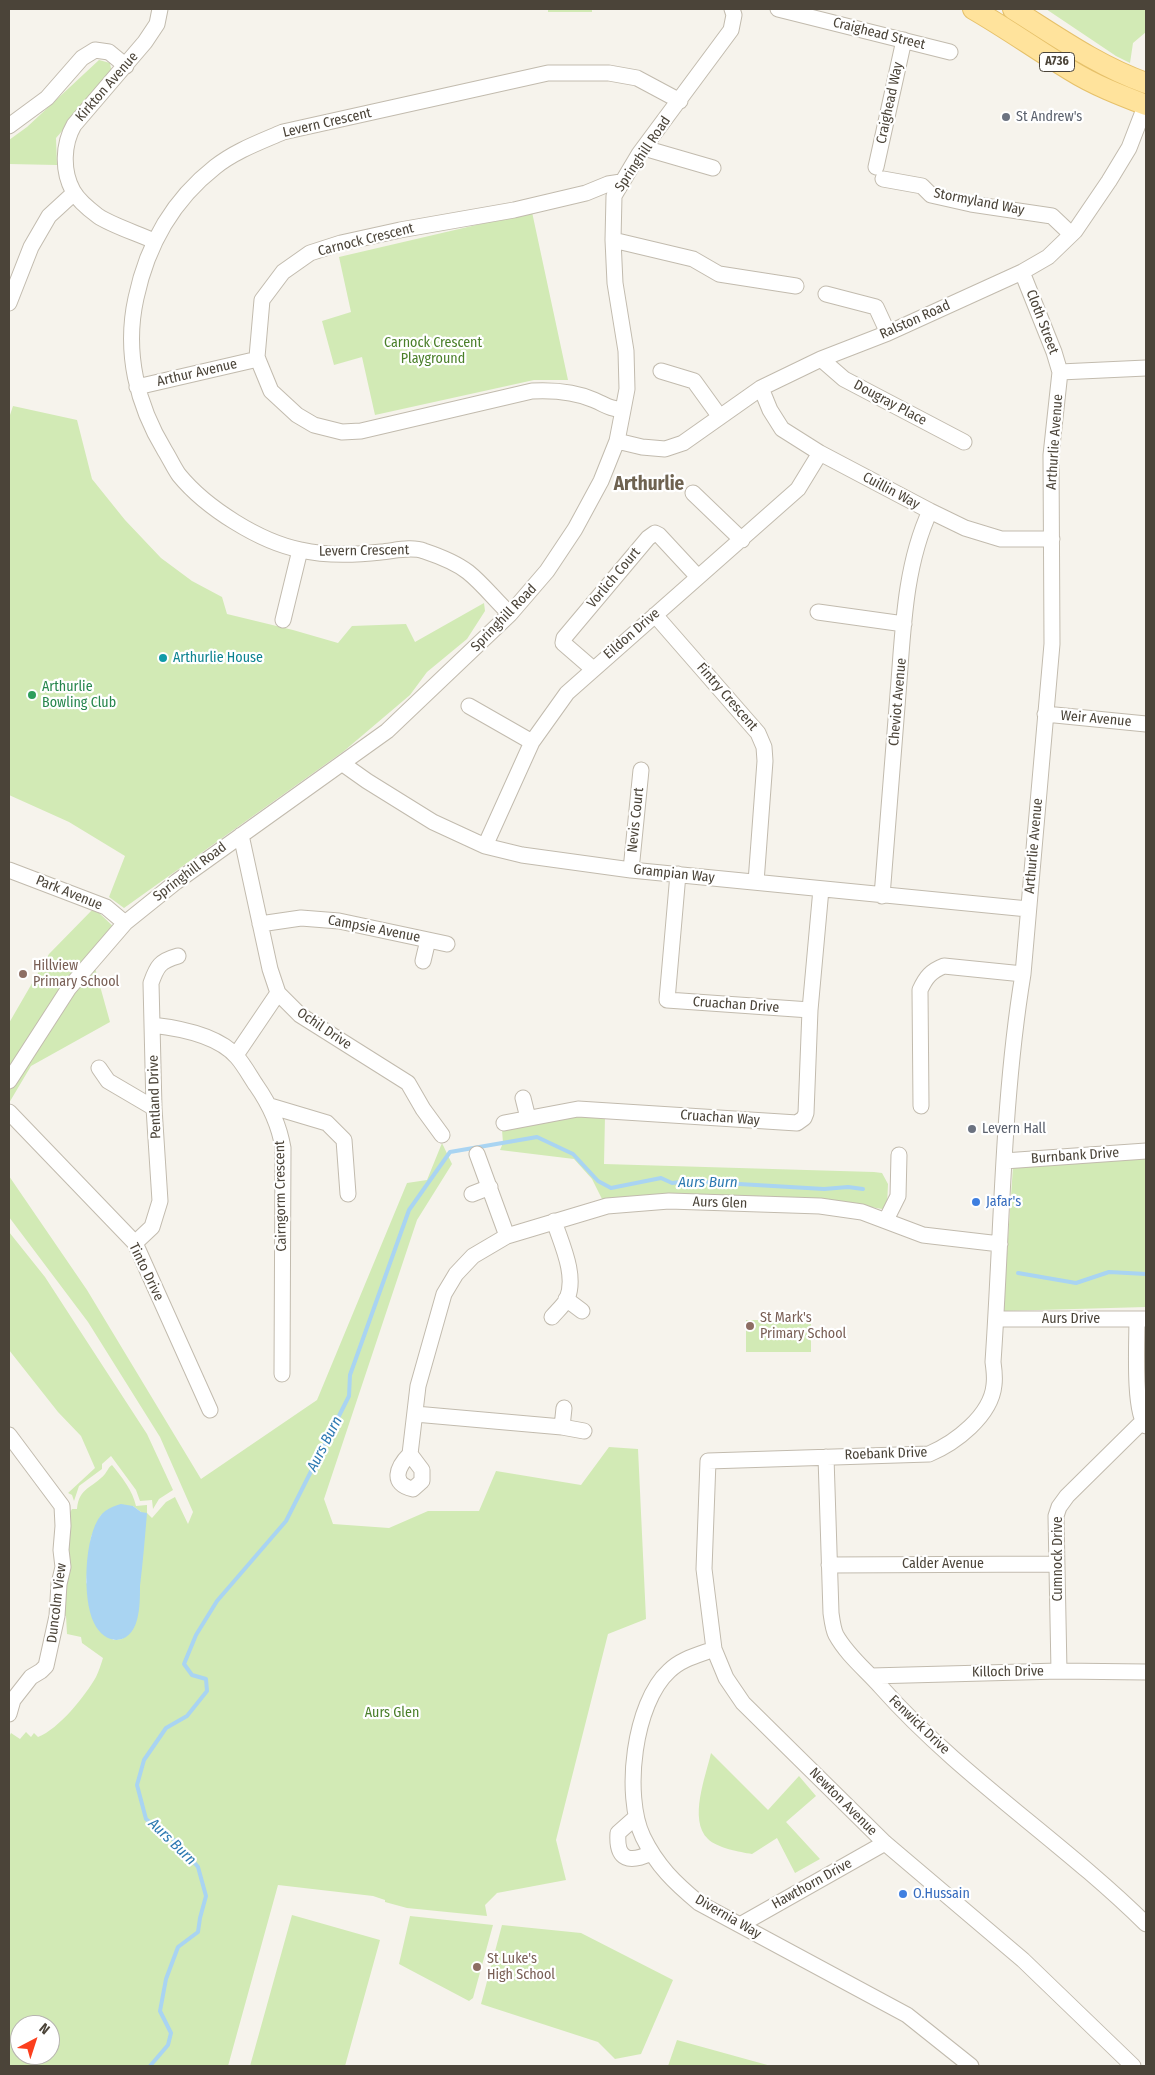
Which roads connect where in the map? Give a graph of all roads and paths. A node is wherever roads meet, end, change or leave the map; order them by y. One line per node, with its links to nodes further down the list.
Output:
1 (160, 9): 8 (street, Kirkton Avenue)
2 (732, 9): 10 (street, Springhill Road)
3 (778, 9): 6 (street, Craighead Street)
4 (973, 9): 11 (main road, A736)
5 (1013, 9): 9 (main road, A736)
6 (904, 40): 7 (street, Craighead Street); 15 (street, Craighead Way)
7 (950, 52)
8 (126, 66): 12 (street); 17 (street, Kirkton Avenue)
9 (1146, 83)
10 (680, 101): 13 (street, Springhill Road); 20 (street, Levern Crescent)
11 (1146, 105): 18 (street, Ralston Road)
12 (9, 126)
13 (644, 148): 14 (street); 16 (street, Springhill Road)
14 (713, 168)
15 (879, 173): 18 (street, Stormyland Way)
16 (621, 182): 19 (street, Springhill Road); 26 (street, Carnock Crescent)
17 (74, 193): 20 (street, Kirkton Avenue); 24 (street)
18 (1071, 234): 21 (street, Ralston Road)
19 (613, 240): 22 (street); 33 (street, Springhill Road)
20 (154, 241): 31 (street, Levern Crescent)
21 (1022, 272): 25 (street, Ralston Road); 30 (street, Cloth Street)
22 (796, 286)
23 (826, 294): 25 (street)
24 (9, 303)
25 (888, 333): 27 (street, Ralston Road)
26 (258, 358): 31 (street, Arthur Avenue); 33 (street, Carnock Crescent)
27 (820, 359): 32 (street, Ralston Road); 36 (street, Dougray Place)
28 (1146, 368): 30 (street)
29 (661, 371): 34 (street)
30 (1060, 372): 40 (street, Arthurlie Avenue)
31 (137, 387): 42 (street, Levern Crescent)
32 (761, 388): 34 (street, Ralston Road); 37 (street, Cuillin Way)
33 (624, 410): 35 (street, Springhill Road)
34 (720, 417): 35 (street, Ralston Road)
35 (617, 441): 45 (street, Springhill Road)
36 (964, 442)
37 (820, 453): 39 (street, Cuillin Way); 41 (street, Eildon Drive)
38 (693, 493): 41 (street)
39 (930, 511): 40 (street, Cuillin Way); 48 (street, Cheviot Avenue)
40 (1052, 539): 51 (street, Arthurlie Avenue)
41 (742, 540): 43 (street, Eildon Drive)
42 (300, 550): 45 (street, Levern Crescent); 47 (street)
43 (698, 577): 46 (street, Eildon Drive); 49 (street, Vorlich Court)
44 (818, 612): 48 (street)
45 (510, 614): 54 (street, Springhill Road)
46 (655, 615): 49 (street, Eildon Drive); 61 (street, Fintry Crescent)
47 (283, 620)
48 (904, 624): 63 (street, Cheviot Avenue)
49 (593, 669): 53 (street, Eildon Drive)
50 (469, 706): 53 (street)
51 (1045, 714): 52 (street, Weir Avenue); 64 (street, Arthurlie Avenue)
52 (1146, 724)
53 (532, 742): 57 (street, Eildon Drive)
54 (343, 764): 56 (street, Springhill Road); 57 (street, Grampian Way)
55 (641, 770): 59 (street, Nevis Court)
56 (241, 834): 65 (street, Springhill Road); 66 (street, Ochil Drive)
57 (485, 846): 59 (street, Grampian Way)
58 (9, 870): 65 (street, Park Avenue)
59 (631, 870): 60 (street, Grampian Way)
60 (678, 874): 61 (street, Grampian Way); 73 (street, Cruachan Drive)
61 (756, 882): 62 (street, Grampian Way)
62 (821, 889): 63 (street, Grampian Way); 73 (street)
63 (882, 896): 64 (street, Grampian Way)
64 (1028, 909): 71 (street, Arthurlie Avenue)
65 (125, 923): 77 (street, Springhill Road)
66 (260, 924): 67 (street, Campsie Avenue); 72 (street, Ochil Drive)
67 (428, 940): 68 (street, Campsie Avenue); 70 (street, Campsie Avenue)
68 (447, 944)
69 (178, 956): 74 (street, Pentland Drive)
70 (423, 961)
71 (1023, 974): 80 (street); 89 (street, Arthurlie Avenue)
72 (278, 993): 75 (street); 85 (street, Ochil Drive)
73 (810, 1010): 83 (street, Cruachan Way)
74 (152, 1025): 75 (street, Cairngorm Crescent); 81 (street, Pentland Drive)
75 (236, 1055): 79 (street, Cairngorm Crescent)
76 (99, 1068): 81 (street)
77 (9, 1081)
78 (523, 1098): 83 (street)
79 (270, 1106): 91 (street); 103 (street, Cairngorm Crescent)
80 (920, 1106)
81 (154, 1108): 96 (street, Pentland Drive)
82 (9, 1112): 96 (street, Tinto Drive)
83 (528, 1118): 84 (street, Cruachan Way)
84 (504, 1123)
85 (442, 1134)
86 (1146, 1151): 89 (street, Burnbank Drive)
87 (477, 1154): 90 (street)
88 (899, 1155): 93 (street)
89 (1004, 1161): 97 (street, Arthurlie Avenue)
90 (490, 1187): 92 (street); 95 (street)
91 (348, 1194)
92 (472, 1194)
93 (886, 1220): 94 (street, Aurs Glen); 97 (street, Aurs Glen)
94 (554, 1221): 95 (street, Aurs Glen); 98 (street)
95 (508, 1236): 106 (street, Aurs Glen)
96 (135, 1243): 105 (street, Tinto Drive)
97 (1000, 1244): 101 (street, Arthurlie Avenue)
98 (566, 1299): 99 (street); 100 (street)
99 (582, 1310)
100 (552, 1318)
101 (996, 1319): 102 (street, Aurs Drive); 112 (street, Roebank Drive)
102 (1142, 1319): 107 (street)
103 (282, 1374)
104 (564, 1408): 108 (street)
105 (210, 1410)
106 (415, 1414): 108 (street); 111 (street, Aurs Glen)
107 (1144, 1424): 114 (street, Cumnock Drive)
108 (562, 1427): 109 (street)
109 (584, 1431)
110 (9, 1435): 120 (street, Duncolm View)
111 (410, 1454)
112 (826, 1457): 113 (street, Roebank Drive); 115 (street, Fenwick Drive)
113 (708, 1460): 116 (street, Newton Avenue)
114 (1057, 1564): 115 (street, Calder Avenue); 117 (street, Cumnock Drive)
115 (829, 1565): 119 (street, Fenwick Drive)
116 (714, 1649): 121 (street, Divernia Way); 122 (street, Newton Avenue)
117 (1059, 1671): 118 (street, Killoch Drive); 119 (street, Killoch Drive)
118 (1146, 1672)
119 (871, 1676): 124 (street, Fenwick Drive)
120 (9, 1714)
121 (636, 1817): 123 (street, Divernia Way); 123 (street)
122 (885, 1844): 125 (street, Hawthorn Drive); 127 (street, Newton Avenue)
123 (652, 1853): 125 (street, Divernia Way)
124 (1146, 1924)
125 (740, 1925): 126 (street, Divernia Way)
126 (970, 2066)
127 (1133, 2066)

